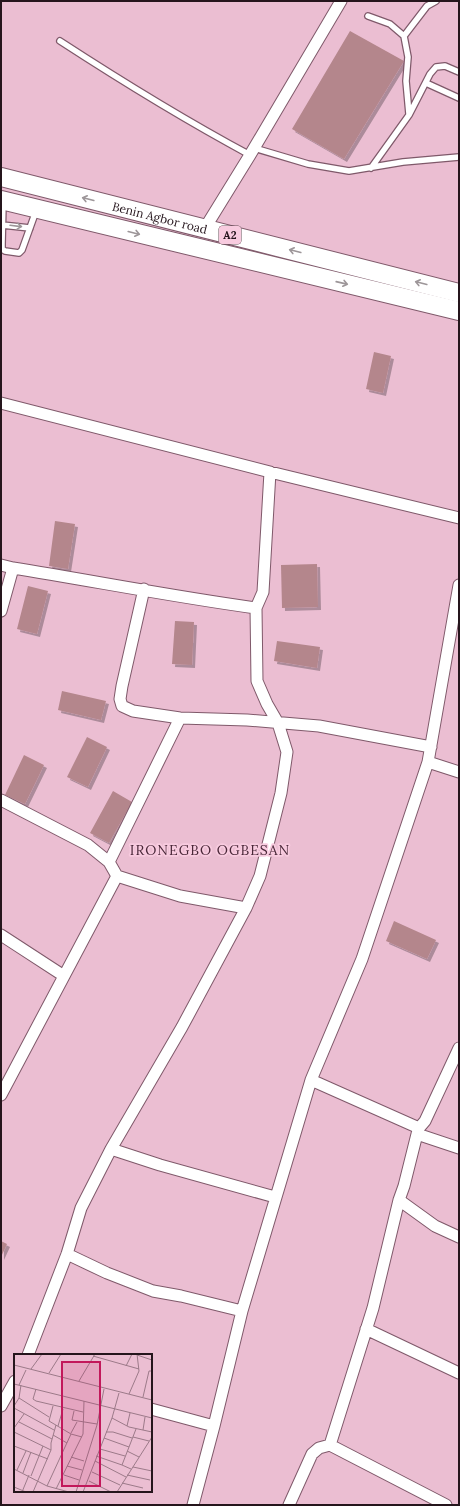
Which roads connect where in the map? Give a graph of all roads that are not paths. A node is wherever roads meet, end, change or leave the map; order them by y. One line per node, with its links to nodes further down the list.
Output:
1 (341, 1): 10 (street)
2 (436, 1): 4 (lane)
3 (368, 16): 4 (lane)
4 (404, 36): 9 (lane)
5 (60, 41): 10 (lane)
6 (459, 72): 7 (lane)
7 (426, 83): 8 (lane); 9 (lane)
8 (459, 98)
9 (409, 115): 12 (lane)
10 (252, 152): 12 (lane); 18 (street)
11 (459, 157): 12 (lane)
12 (371, 168)
13 (1, 177): 18 (highway, Benin Agbor road / A2, one-way to 13)
14 (2, 201): 15 (highway, Benin Agbor road / A2); 16 (lane)
15 (36, 209): 17 (lane); 20 (highway, Benin Agbor road / A2, one-way to 20)
16 (2, 224): 17 (lane, one-way to 17); 17 (lane)
17 (30, 228)
18 (205, 228): 19 (highway, Benin Agbor road / A2, one-way to 18)
19 (459, 292)
20 (459, 311)
21 (1, 403): 22 (street)
22 (270, 472): 23 (street); 28 (street)
23 (459, 518)
24 (1, 565): 25 (street)
25 (13, 568): 27 (street); 29 (street)
26 (459, 585): 32 (street)
27 (144, 589): 28 (street); 30 (street)
28 (256, 608): 31 (street)
29 (1, 611)
30 (180, 718): 31 (street); 36 (street)
31 (278, 723): 32 (street); 38 (street)
32 (431, 747): 33 (street)
33 (428, 762): 34 (street); 42 (street)
34 (459, 772)
35 (1, 800): 36 (street)
36 (109, 862): 37 (street)
37 (117, 876): 38 (street); 40 (street)
38 (246, 908): 46 (street)
39 (1, 935): 40 (street)
40 (64, 976): 43 (street)
41 (459, 1048): 44 (street)
42 (311, 1080): 44 (street); 47 (street)
43 (1, 1095)
44 (418, 1131): 45 (street); 48 (street)
45 (459, 1148)
46 (111, 1149): 47 (street); 50 (street)
47 (275, 1197): 51 (street)
48 (399, 1200): 49 (street); 52 (street)
49 (459, 1238)
50 (67, 1254): 51 (street); 53 (street)
51 (242, 1311): 58 (street)
52 (366, 1329): 54 (street); 59 (street)
53 (28, 1354)
54 (459, 1373)
55 (14, 1383): 56 (street)
56 (1, 1406)
57 (152, 1409): 58 (street)
58 (214, 1426): 60 (street)
59 (330, 1445): 61 (street); 62 (street)
60 (193, 1505)
61 (289, 1505)
62 (446, 1505)

